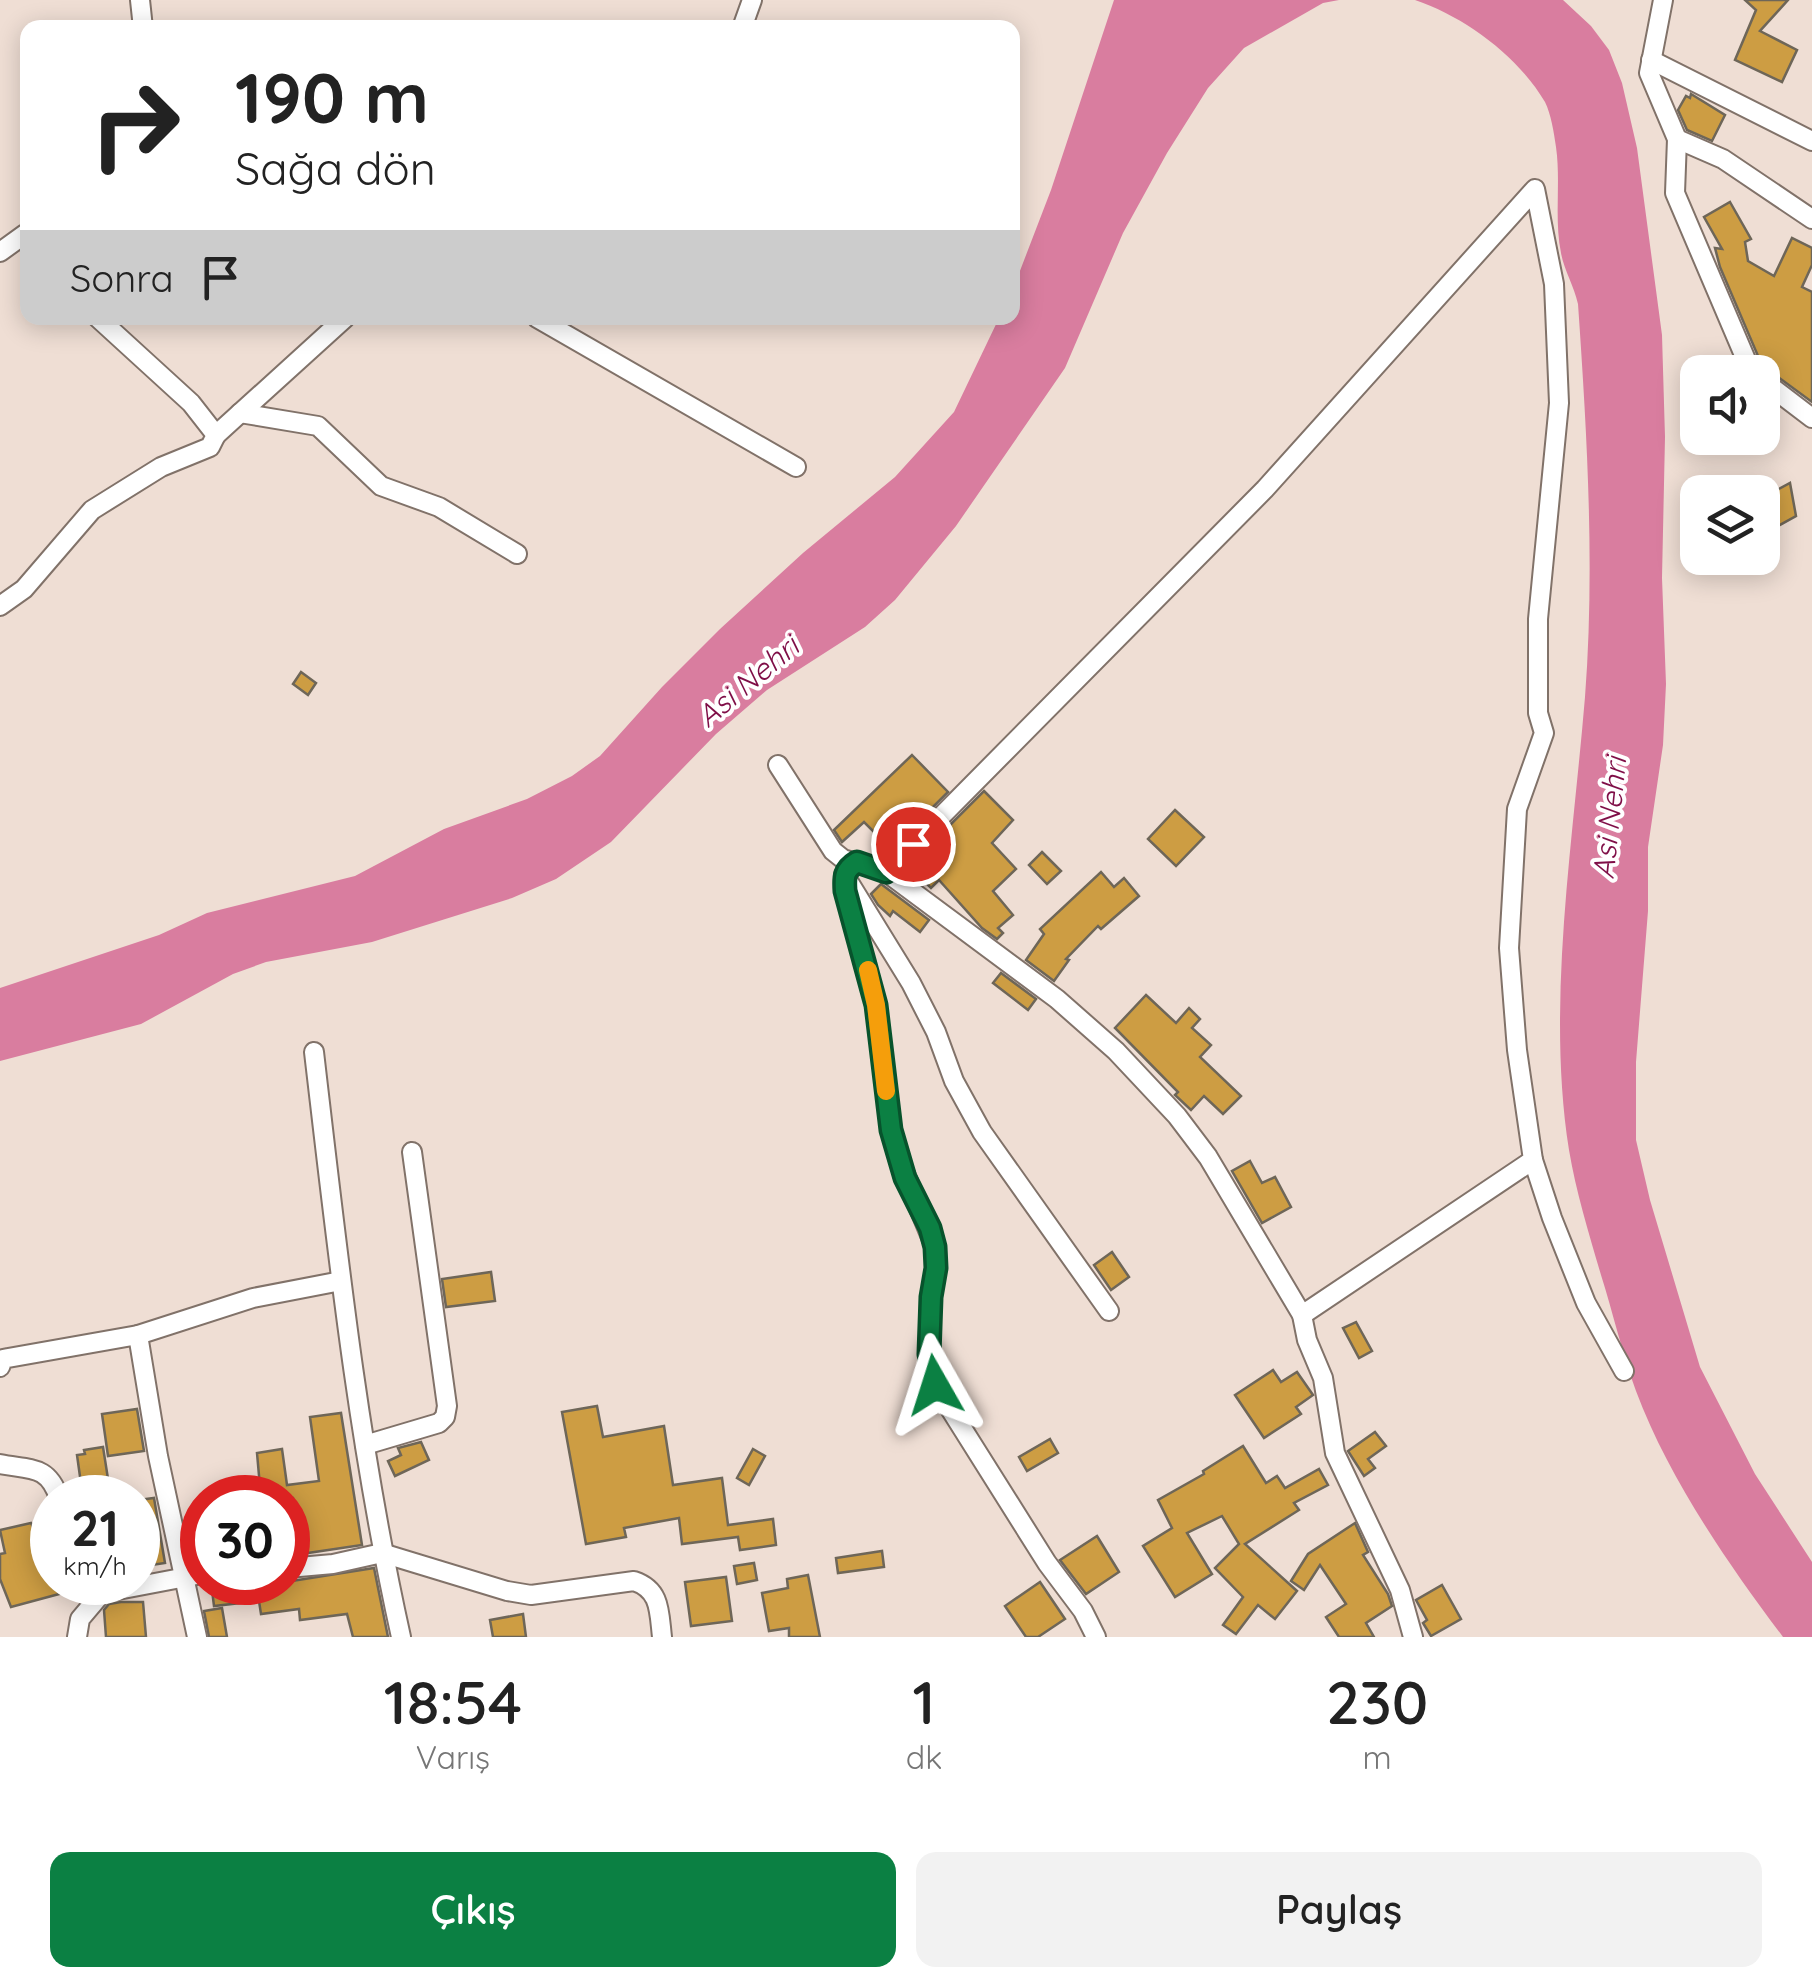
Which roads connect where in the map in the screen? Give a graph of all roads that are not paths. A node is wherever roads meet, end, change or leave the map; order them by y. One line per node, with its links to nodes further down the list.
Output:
1 (1662, 0): 2 (street)
2 (1651, 60): 3 (street); 4 (street)
3 (1677, 139): 5 (street); 9 (street)
4 (1812, 140)
5 (1812, 219)
6 (106, 325): 13 (street)
7 (336, 325): 11 (street)
8 (549, 325): 14 (street)
9 (1744, 355)
10 (1780, 394): 12 (street)
11 (240, 413): 13 (street); 15 (street)
12 (1812, 418)
13 (216, 435): 16 (street)
14 (796, 468)
15 (517, 554)
16 (0, 606)
17 (778, 765): 18 (street)
18 (850, 869): 19 (street); 24 (street); 41 (street)
19 (886, 872): 22 (street); 25 (street)
20 (314, 1052): 23 (street)
21 (412, 1152): 29 (street)
22 (1534, 1160): 25 (street); 28 (street)
23 (341, 1282): 26 (street); 29 (street)
24 (1110, 1310)
25 (1302, 1315): 42 (street)
26 (138, 1335): 27 (street); 32 (street)
27 (0, 1367)
28 (1624, 1371)
29 (366, 1445): 33 (street)
30 (0, 1464): 31 (street)
31 (49, 1475)
32 (180, 1529)
33 (382, 1552): 34 (street); 39 (street); 40 (street)
34 (310, 1566)
35 (180, 1579): 37 (street)
36 (195, 1605): 38 (street)
37 (76, 1637)
38 (197, 1637)
39 (401, 1637)
40 (662, 1637)
41 (1096, 1637)
42 (1414, 1637)

